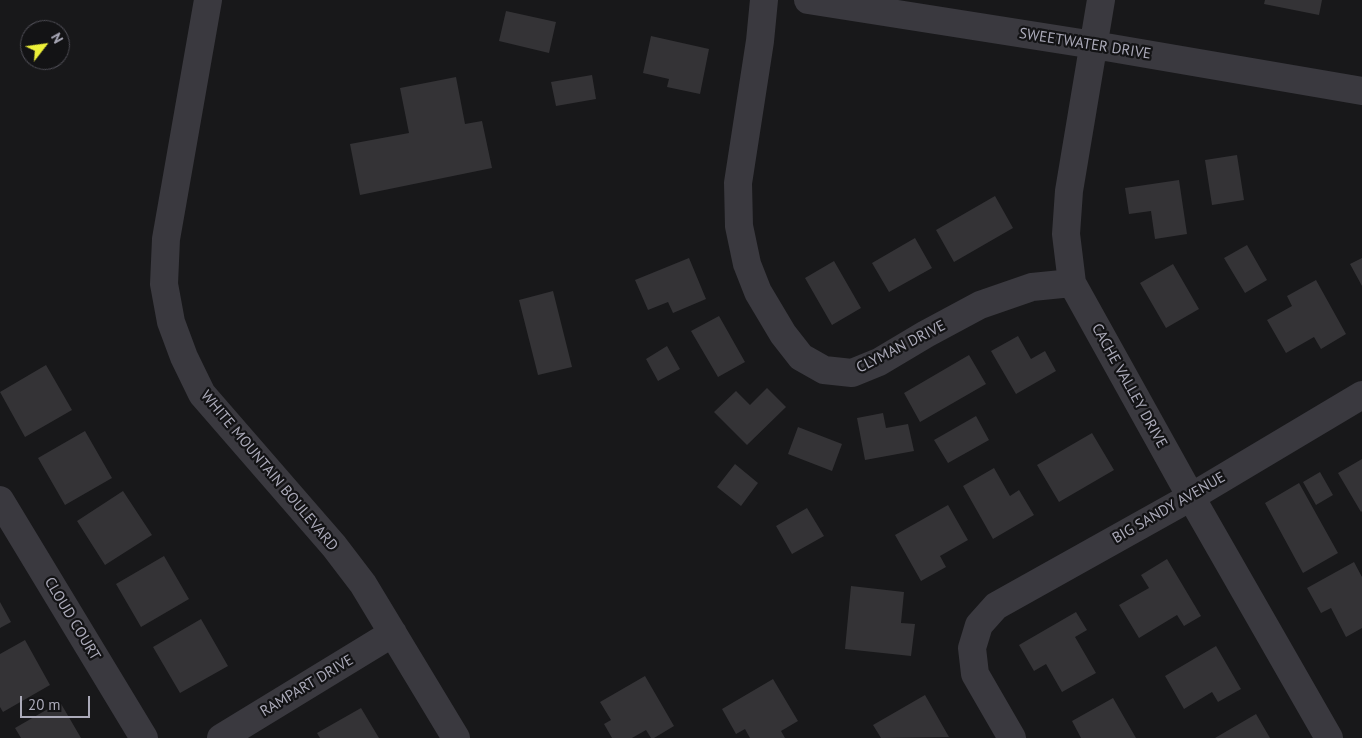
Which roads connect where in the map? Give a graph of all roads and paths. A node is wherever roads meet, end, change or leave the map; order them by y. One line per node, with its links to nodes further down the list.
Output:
1 (208, 0): 11 (street, WHITE MOUNTAIN BOULEVARD)
2 (764, 0): 7 (street, CLYMAN DRIVE)
3 (808, 0): 5 (street, SWEETWATER DRIVE)
4 (1101, 0): 5 (street, CACHE VALLEY DRIVE)
5 (1094, 45): 6 (street, SWEETWATER DRIVE); 7 (street, CACHE VALLEY DRIVE)
6 (1362, 91)
7 (1072, 284): 9 (street, CACHE VALLEY DRIVE)
8 (1362, 396): 9 (street, BIG SANDY AVENUE)
9 (1191, 497): 15 (street, BIG SANDY AVENUE); 16 (street, CACHE VALLEY DRIVE)
10 (0, 500): 12 (street, CLOUD COURT)
11 (393, 633): 13 (street, RAMPART DRIVE); 14 (street, WHITE MOUNTAIN BOULEVARD)
12 (144, 738)
13 (221, 738)
14 (456, 738)
15 (1012, 738)
16 (1329, 738)

